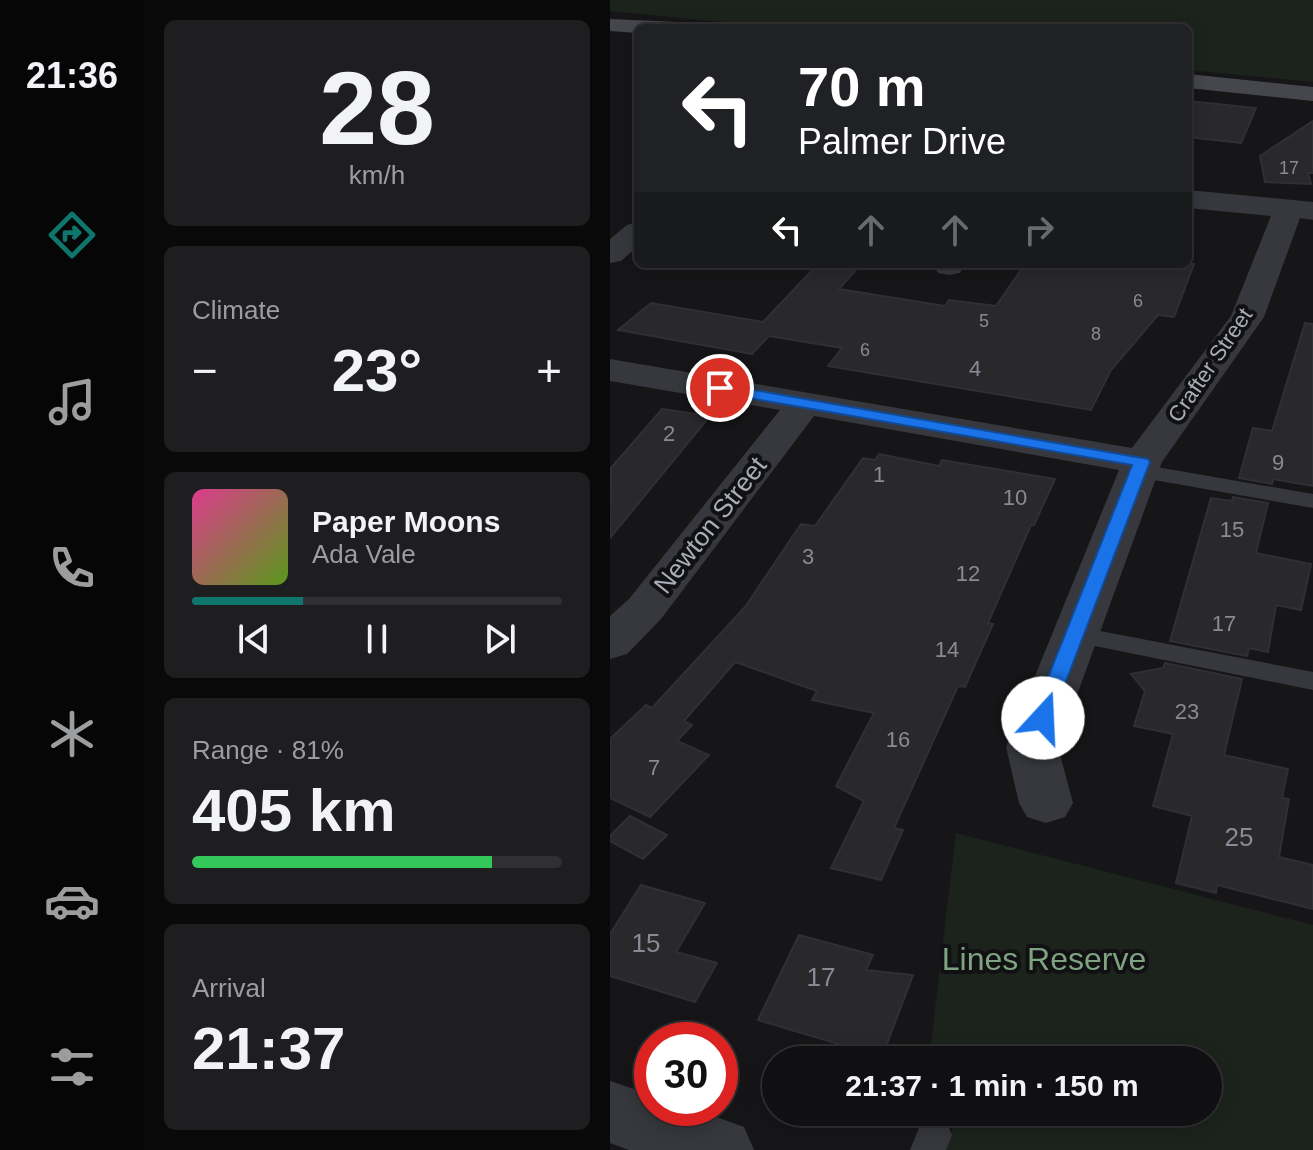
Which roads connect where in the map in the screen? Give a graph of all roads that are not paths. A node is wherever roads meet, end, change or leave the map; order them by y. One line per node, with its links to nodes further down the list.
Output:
1 (610, 18): 2 (main road)
2 (639, 24)
3 (610, 25): 4 (main road)
4 (634, 25)
5 (1192, 81): 6 (main road)
6 (1313, 94)
7 (1192, 199): 8 (street)
8 (1301, 209): 13 (street, Crafter Street)
9 (634, 234): 10 (street)
10 (610, 254)
11 (610, 370): 12 (street)
12 (805, 403): 13 (street); 16 (street, Newton Street)
13 (1140, 467): 14 (lane); 15 (street, Crafter Street)
14 (1313, 501)
15 (1074, 634): 17 (lane); 18 (street, Crafter Street)
16 (610, 643)
17 (1313, 681)
18 (1046, 803)
19 (610, 1112): 20 (street)
20 (720, 1150)

